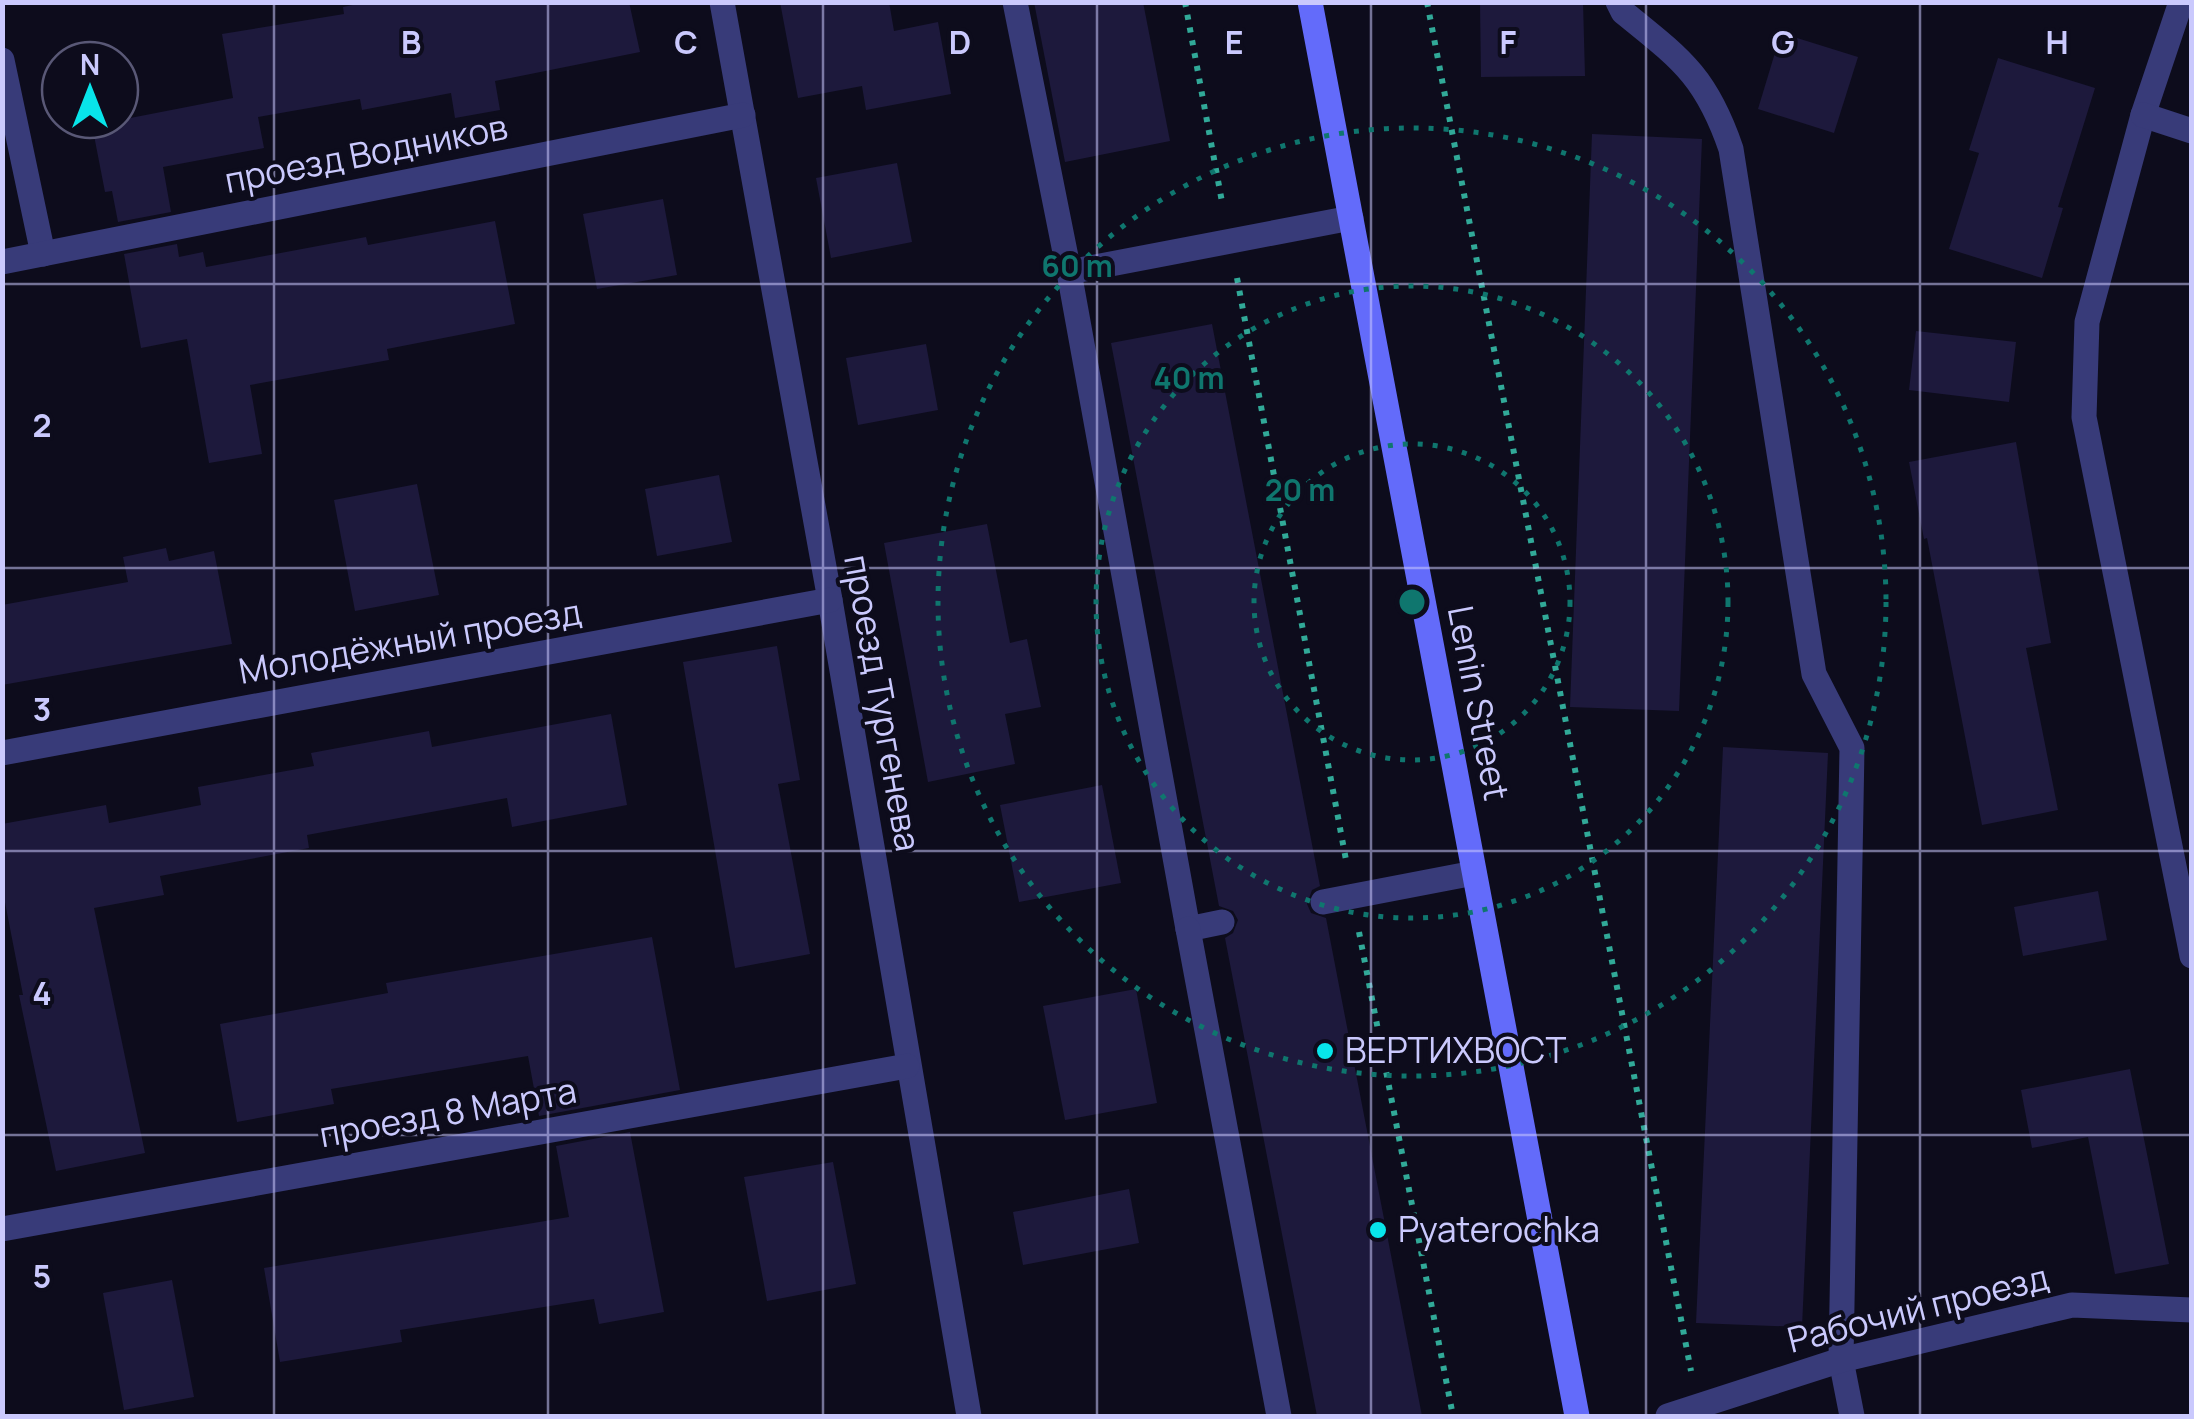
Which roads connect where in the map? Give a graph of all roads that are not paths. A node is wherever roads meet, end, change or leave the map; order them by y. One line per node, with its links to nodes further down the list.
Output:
1 (722, 2): 7 (street, проезд Тургенева)
2 (1014, 2): 13 (street)
3 (1310, 2): 10 (main road, Lenin Street)
4 (1618, 2): 25 (street)
5 (2181, 2): 8 (street)
6 (2, 60): 11 (street)
7 (743, 115): 11 (street, проезд Водников); 14 (street, проезд Тургенева)
8 (2143, 115): 9 (street); 16 (street)
9 (2192, 131)
10 (1350, 218): 13 (street); 17 (main road, Lenin Street)
11 (42, 254): 12 (street, проезд Водников)
12 (2, 262)
13 (1069, 272): 20 (street)
14 (830, 600): 15 (street, Молодёжный проезд); 22 (street, проезд Тургенева)
15 (2, 752)
16 (2183, 863): 21 (street)
17 (1474, 873): 18 (street); 28 (main road, Lenin Street)
18 (1323, 902)
19 (1222, 922): 20 (street)
20 (1188, 928): 27 (street)
21 (2192, 956)
22 (907, 1066): 23 (street, проезд 8 Марта); 26 (street, проезд Тургенева)
23 (2, 1230)
24 (2192, 1310): 25 (street, Рабочий проезд)
25 (1841, 1360): 29 (street, Рабочий проезд); 30 (street)
26 (969, 1416)
27 (1279, 1416)
28 (1576, 1416)
29 (1668, 1416)
30 (1852, 1416)

